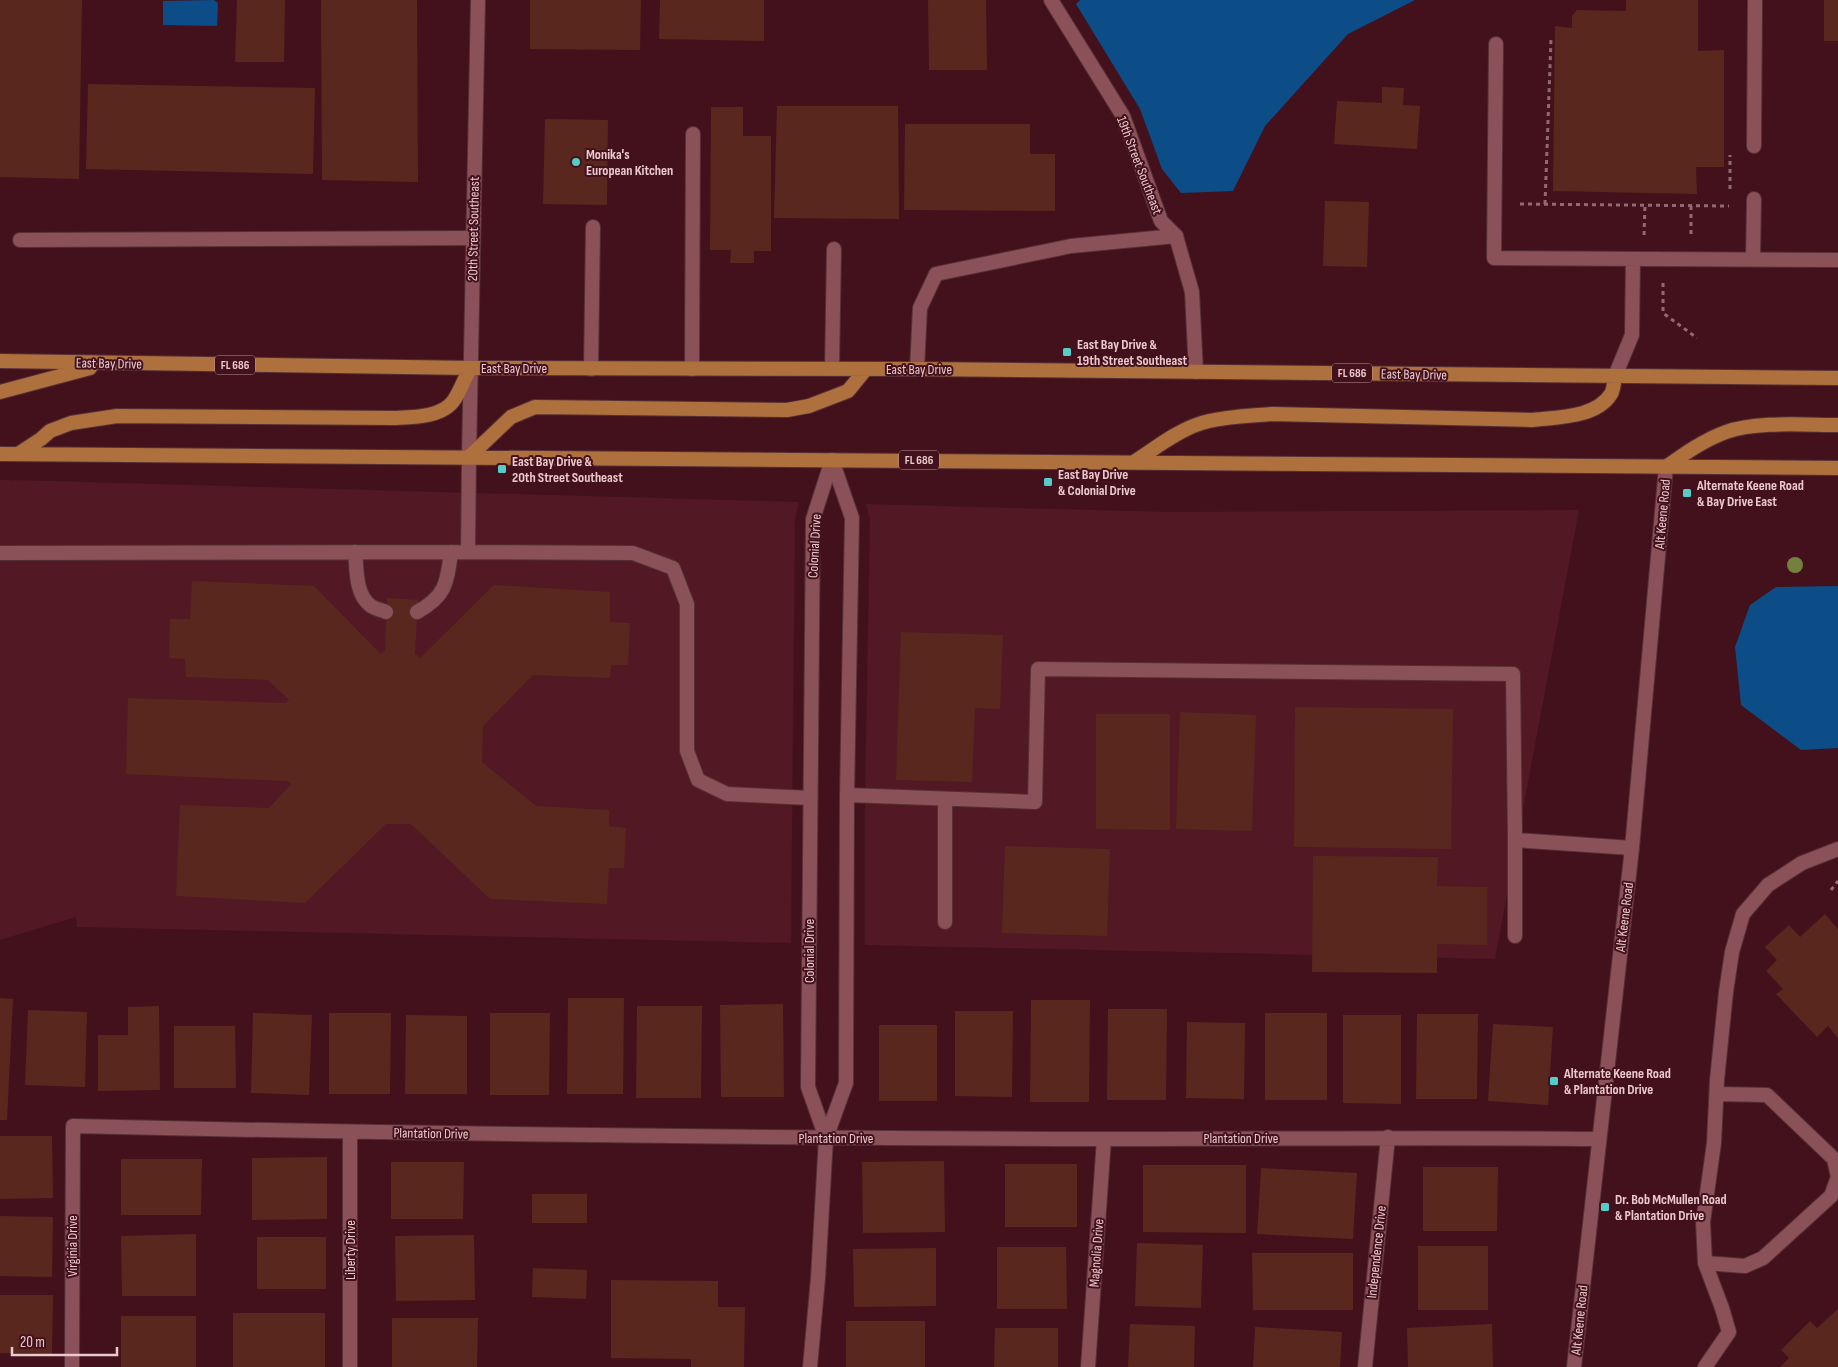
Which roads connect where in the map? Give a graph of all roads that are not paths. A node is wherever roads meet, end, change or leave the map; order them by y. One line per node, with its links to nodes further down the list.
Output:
1 (478, 0): 10 (street, 20th Street Southeast)
2 (1050, 0): 9 (street, 19th Street Southeast)
3 (1755, 0): 6 (street)
4 (1496, 44): 13 (street)
5 (693, 134): 20 (street)
6 (1754, 146)
7 (1754, 199): 14 (street)
8 (593, 227): 19 (street)
9 (1176, 236): 23 (street); 24 (street, 19th Street Southeast)
10 (472, 238): 11 (street); 18 (street, 20th Street Southeast)
11 (20, 240)
12 (834, 249): 21 (street)
13 (1633, 259): 14 (street); 25 (street)
14 (1753, 259): 15 (street)
15 (1838, 260)
16 (0, 361): 17 (main road, East Bay Drive / FL 686)
17 (105, 364): 18 (main road, East Bay Drive / FL 686); 27 (main road)
18 (471, 368): 19 (main road, East Bay Drive / FL 686); 30 (main road); 31 (street, 20th Street Southeast)
19 (591, 369): 20 (main road, East Bay Drive / FL 686)
20 (692, 369): 21 (main road, East Bay Drive / FL 686)
21 (832, 369): 22 (main road, East Bay Drive / FL 686)
22 (866, 369): 23 (main road, East Bay Drive / FL 686); 31 (main road)
23 (917, 369): 24 (main road, East Bay Drive / FL 686)
24 (1196, 372): 25 (main road, East Bay Drive / FL 686)
25 (1616, 376): 26 (main road, East Bay Drive / FL 686); 33 (main road)
26 (1838, 378)
27 (0, 392)
28 (1838, 425): 34 (main road)
29 (0, 454): 30 (main road, FL 686)
30 (18, 454): 31 (main road, FL 686)
31 (470, 457): 32 (main road, FL 686); 38 (street, 20th Street Southeast)
32 (832, 460): 33 (main road, FL 686); 42 (street, Colonial Drive); 43 (street, Colonial Drive)
33 (1134, 462): 34 (main road, FL 686)
34 (1666, 467): 35 (main road, FL 686); 46 (street, Alt Keene Road)
35 (1838, 468)
36 (355, 552): 37 (street); 39 (street); 40 (street)
37 (452, 552): 38 (street); 41 (street)
38 (468, 552): 43 (street)
39 (0, 553)
40 (386, 612)
41 (417, 612)
42 (847, 795): 44 (street); 54 (street, Colonial Drive)
43 (810, 798): 54 (street, Colonial Drive)
44 (945, 799): 45 (street); 48 (street)
45 (1515, 840): 46 (street); 49 (street)
46 (1632, 848): 56 (street, Alt Keene Road)
47 (1838, 849): 50 (street)
48 (945, 922)
49 (1515, 936)
50 (1717, 1094): 57 (street); 57 (street)
51 (73, 1126): 52 (street, Plantation Drive); 58 (street, Virginia Drive)
52 (350, 1132): 54 (street, Plantation Drive); 59 (street, Liberty Drive)
53 (1388, 1137): 55 (street, Plantation Drive); 56 (street, Plantation Drive); 62 (street, Independence Drive)
54 (826, 1138): 55 (street, Plantation Drive); 60 (street, Colonial Drive)
55 (1104, 1139): 61 (street, Magnolia Drive)
56 (1599, 1139): 63 (street, Alt Keene Road)
57 (1706, 1263): 64 (street)
58 (72, 1367)
59 (350, 1367)
60 (810, 1367)
61 (1088, 1367)
62 (1365, 1367)
63 (1574, 1367)
64 (1704, 1367)

